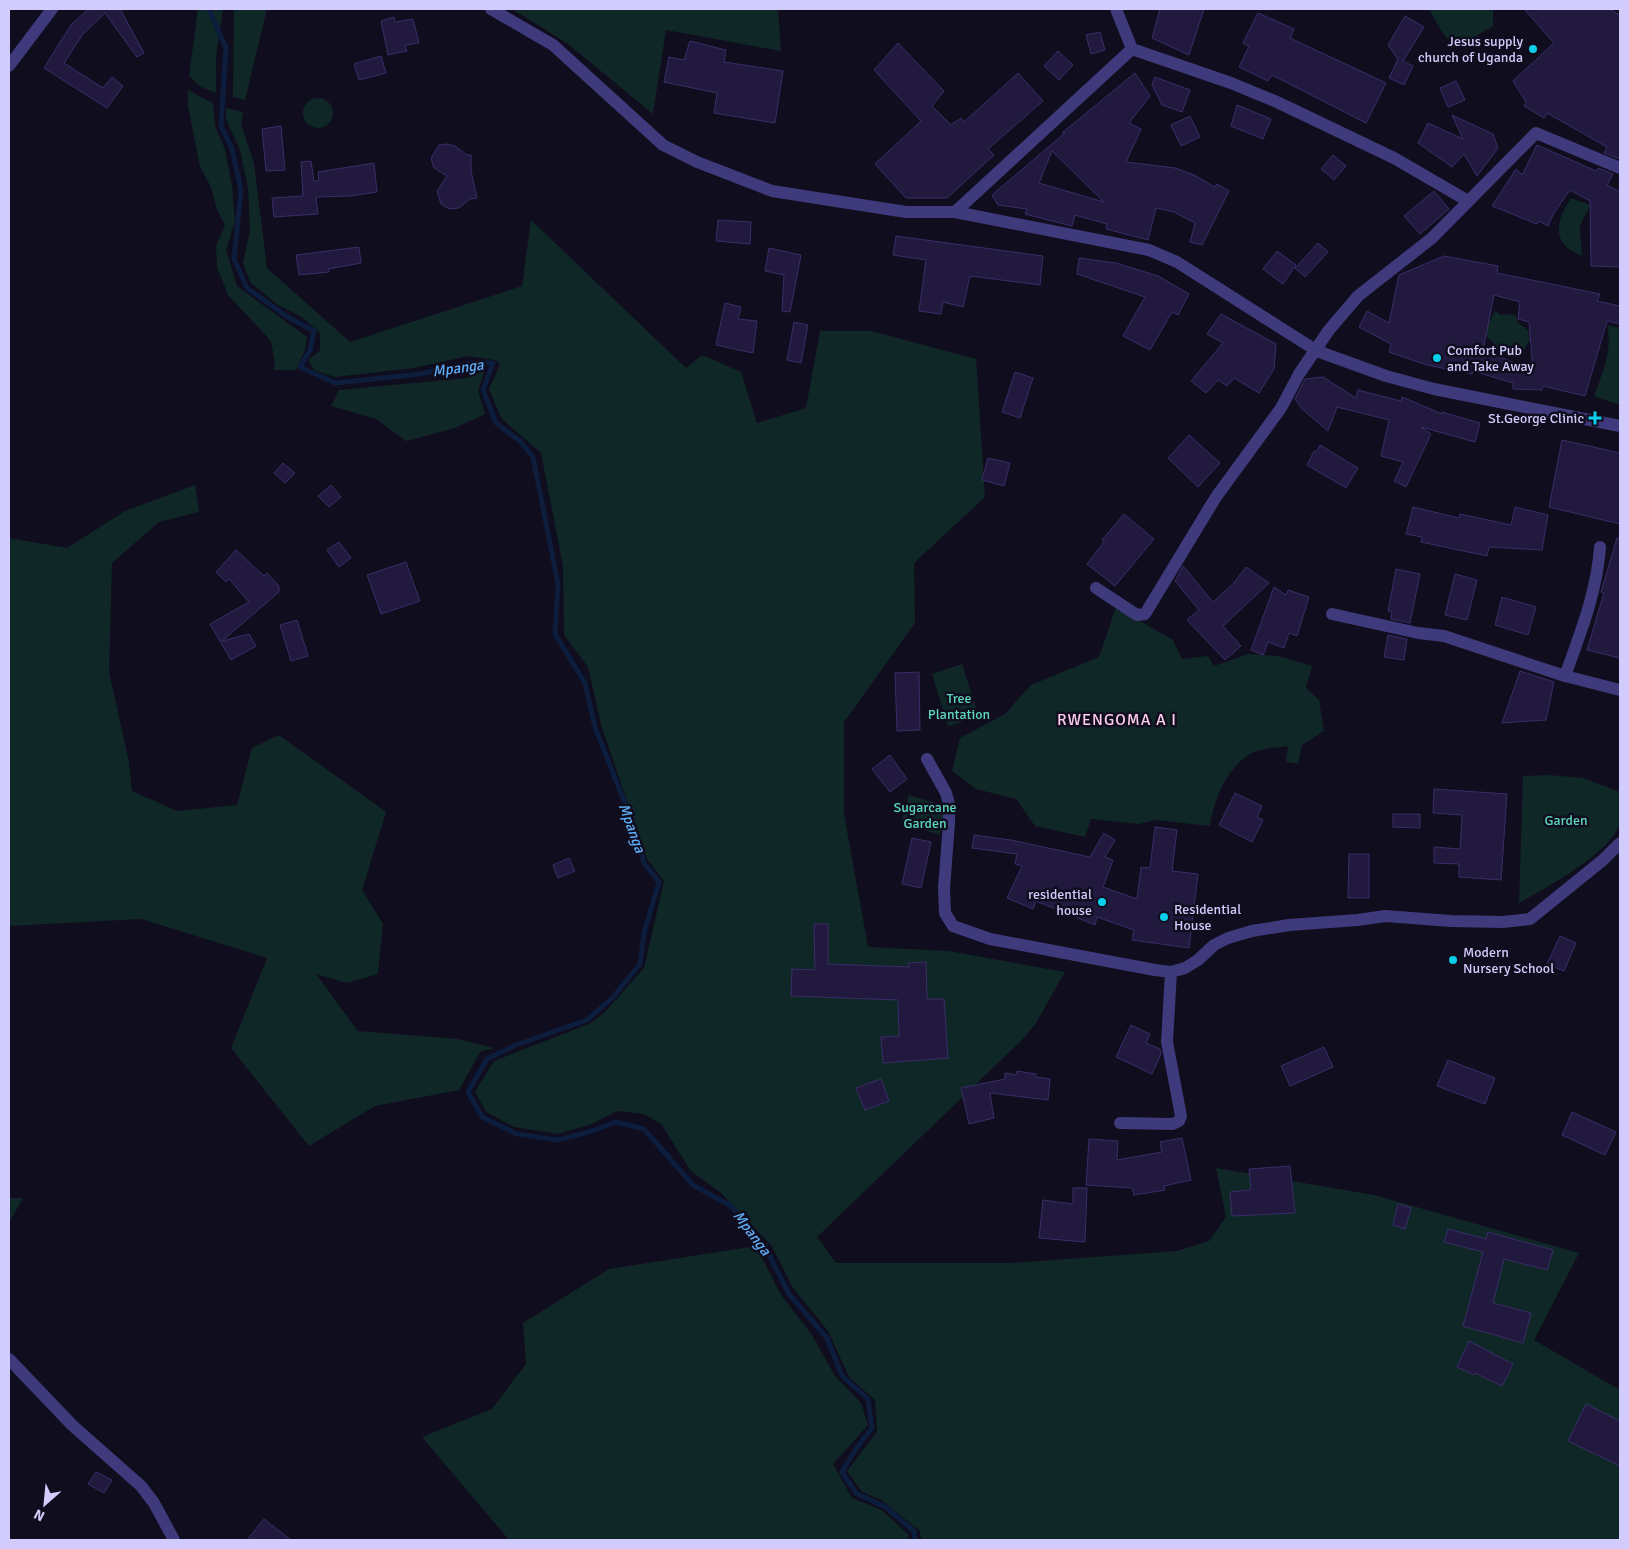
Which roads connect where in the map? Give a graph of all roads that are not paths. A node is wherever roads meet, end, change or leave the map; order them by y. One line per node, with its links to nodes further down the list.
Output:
1 (52, 9): 5 (street)
2 (491, 9): 8 (street)
3 (1116, 9): 4 (street)
4 (1132, 49): 7 (street); 8 (street)
5 (9, 66)
6 (1620, 168): 7 (street)
7 (1468, 201): 9 (street)
8 (955, 212): 9 (street)
9 (1317, 351): 10 (street); 12 (street)
10 (1620, 426)
11 (1600, 547): 14 (street)
12 (1096, 588)
13 (1332, 614): 14 (street)
14 (1565, 676): 15 (street)
15 (1620, 690)
16 (927, 759): 18 (street)
17 (1620, 844): 18 (street)
18 (1171, 972): 19 (street)
19 (1120, 1123)
20 (9, 1359): 21 (street)
21 (174, 1540)

